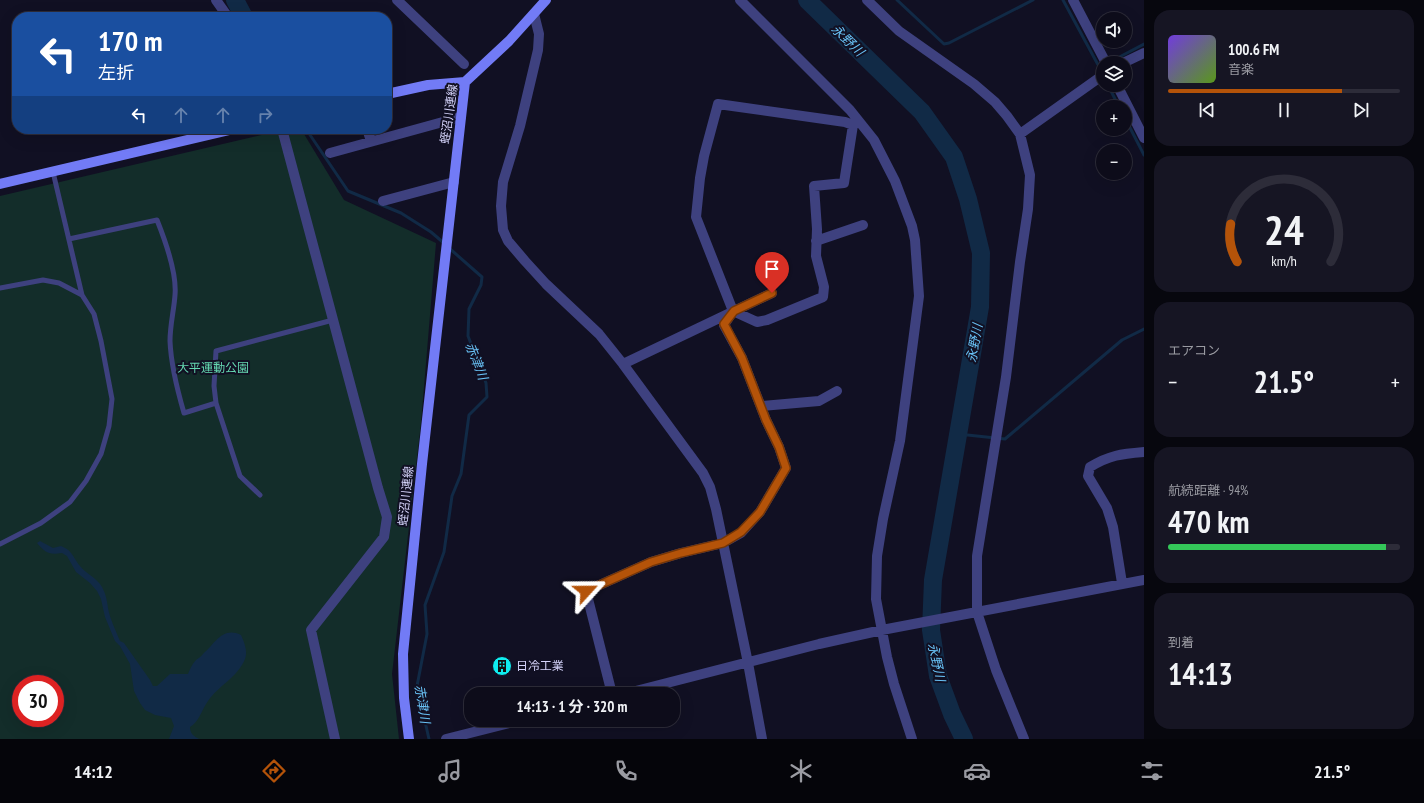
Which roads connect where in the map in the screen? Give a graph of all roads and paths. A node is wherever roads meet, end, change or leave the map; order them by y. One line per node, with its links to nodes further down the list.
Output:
1 (216, 0): 7 (street)
2 (397, 0): 12 (street)
3 (546, 0): 8 (main road, 蛭沼川連線)
4 (740, 0): 48 (street)
5 (867, 0): 21 (street)
6 (1073, 0): 10 (street)
7 (224, 12)
8 (534, 14): 14 (main road, 蛭沼川連線); 37 (street)
9 (1144, 53): 11 (street)
10 (1102, 56)
11 (1132, 59)
12 (464, 64)
13 (1096, 79): 21 (street)
14 (465, 82): 16 (main road); 17 (main road, 蛭沼川連線)
15 (1121, 92): 22 (street)
16 (392, 93)
17 (461, 117): 23 (street); 26 (main road, 蛭沼川連線)
18 (213, 134): 25 (main road)
19 (283, 134): 36 (street)
20 (369, 134): 23 (street)
21 (1020, 134): 47 (street)
22 (1144, 138)
23 (371, 142): 24 (street)
24 (330, 153)
25 (53, 172): 27 (main road); 30 (lane)
26 (454, 182): 28 (street); 54 (main road, 蛭沼川連線)
27 (0, 184)
28 (383, 201)
29 (863, 225): 31 (street)
30 (69, 239): 34 (lane); 39 (lane)
31 (816, 241): 35 (street); 35 (street)
32 (0, 288): 34 (lane)
33 (772, 293): 35 (street)
34 (82, 295): 44 (lane)
35 (734, 311): 37 (street); 40 (street)
36 (333, 320): 39 (lane); 53 (street)
37 (623, 364): 43 (street)
38 (837, 391): 40 (street)
39 (216, 403): 42 (lane)
40 (761, 406): 43 (street)
41 (1144, 452): 46 (street)
42 (260, 495)
43 (723, 543): 49 (street); 50 (street)
44 (0, 544)
45 (1144, 580): 46 (street)
46 (1122, 584): 47 (street)
47 (977, 612): 48 (street); 58 (street)
48 (882, 630): 49 (street); 57 (street)
49 (748, 663): 51 (street); 56 (street)
50 (610, 687)
51 (652, 687)
52 (493, 727): 55 (street)
53 (335, 739)
54 (409, 739)
55 (446, 739)
56 (762, 739)
57 (912, 739)
58 (1024, 739)

